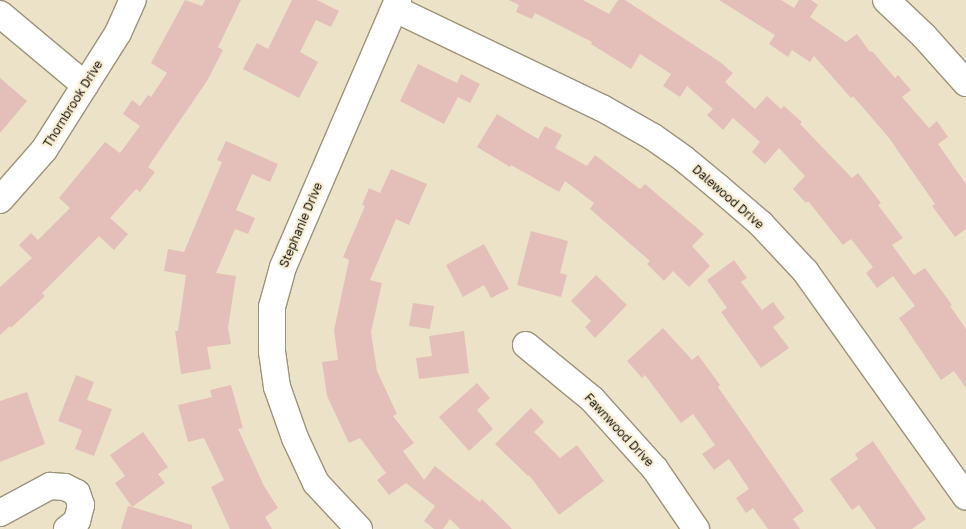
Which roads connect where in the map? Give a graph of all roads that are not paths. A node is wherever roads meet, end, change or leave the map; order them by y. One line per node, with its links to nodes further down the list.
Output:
1 (133, 0): 6 (street, Thornbrook Drive)
2 (886, 0): 5 (street)
3 (397, 5): 9 (street, Dalewood Drive); 12 (street, Stephanie Drive)
4 (0, 14): 6 (street)
5 (966, 83)
6 (86, 84): 7 (street, Thornbrook Drive)
7 (0, 200)
8 (526, 345): 13 (street, Fawnwood Drive)
9 (966, 498)
10 (0, 513): 11 (street)
11 (67, 529)
12 (359, 529)
13 (696, 529)

